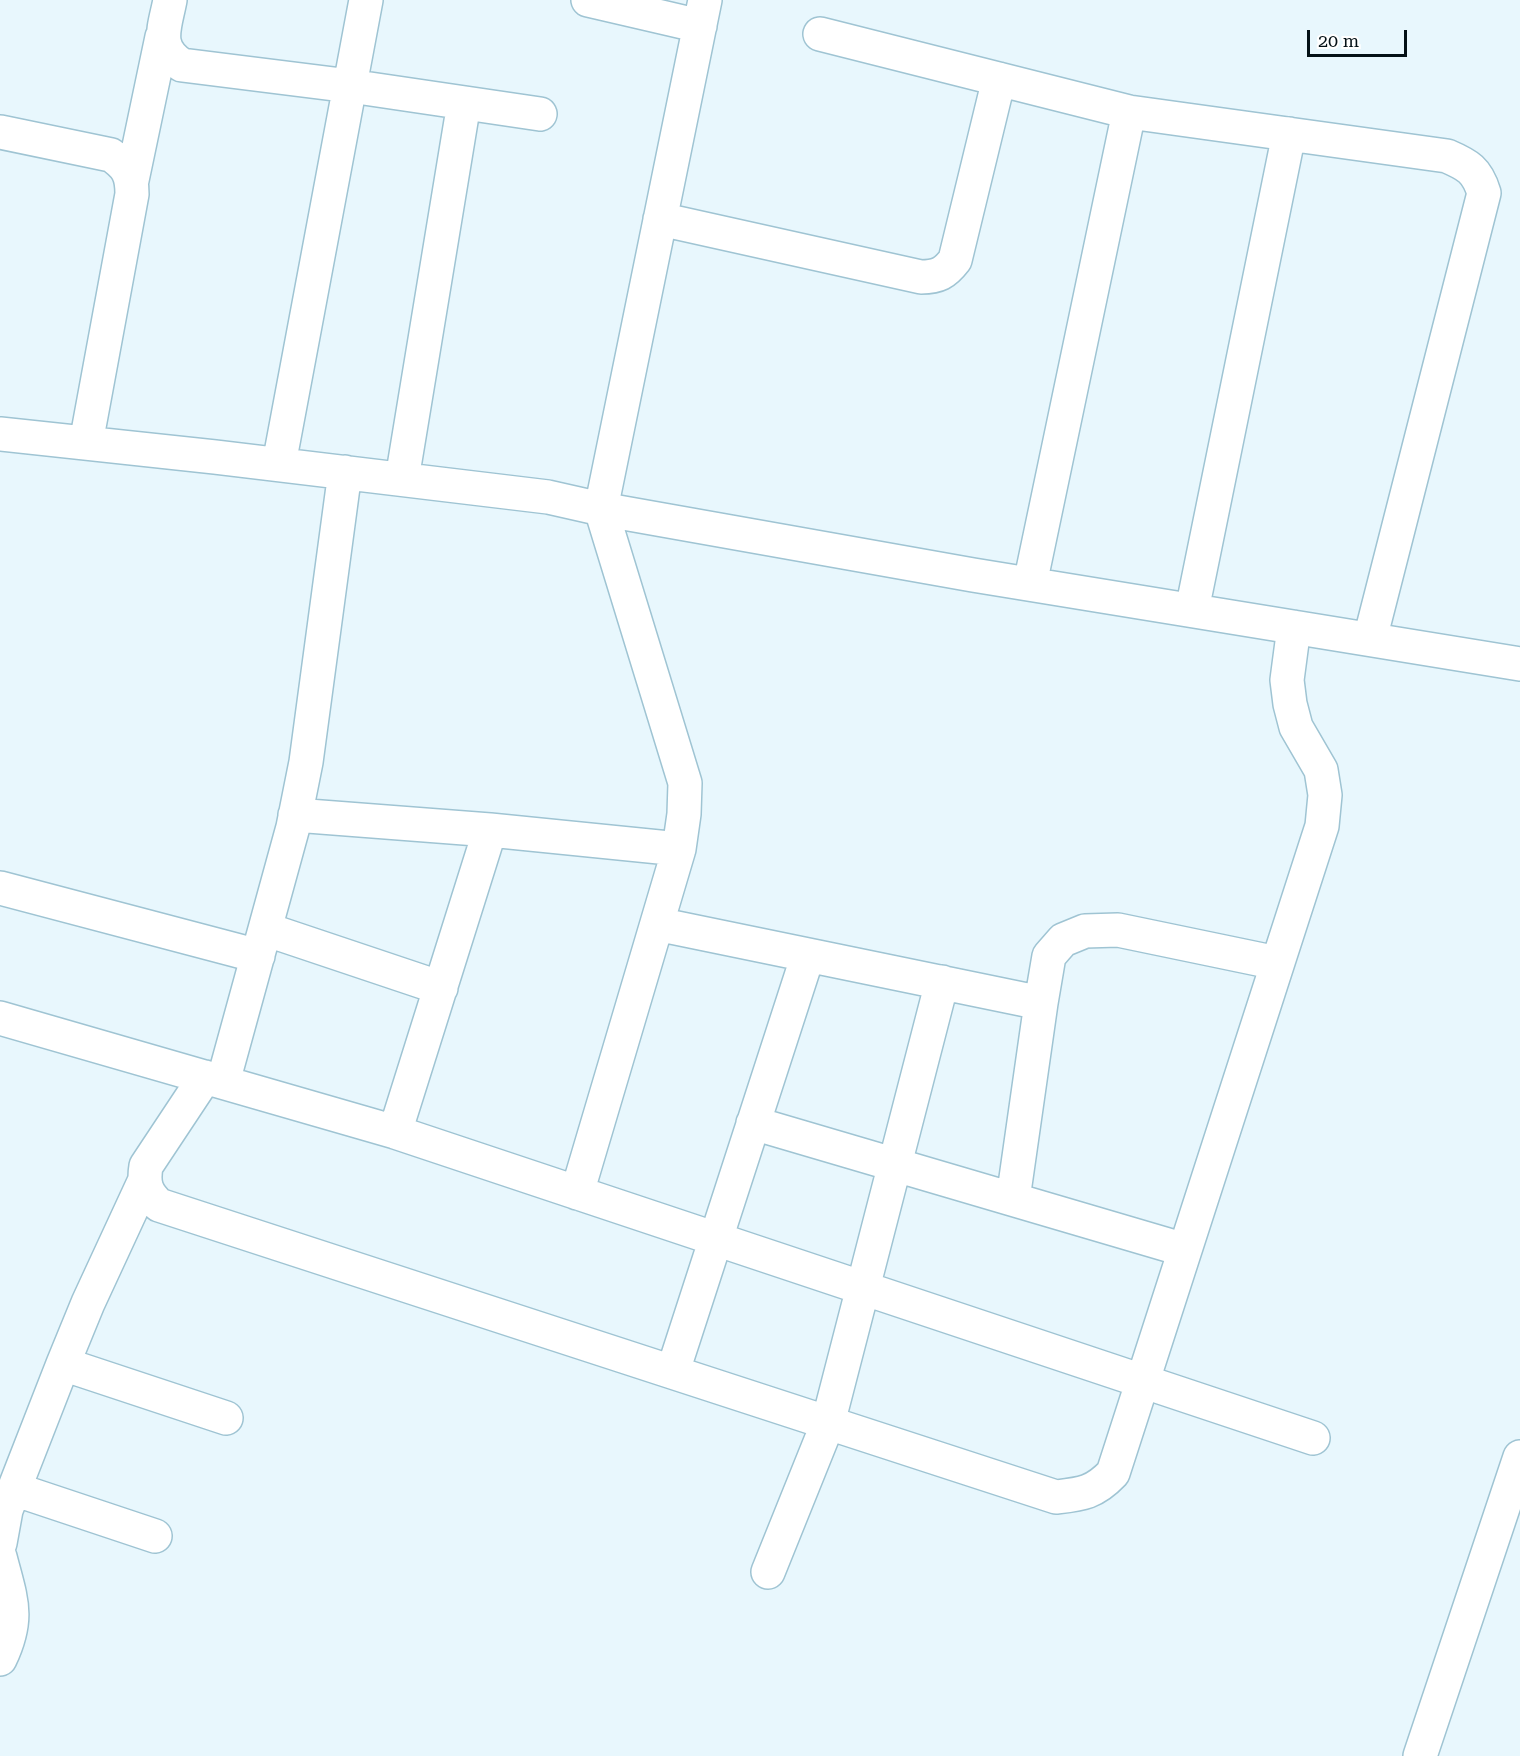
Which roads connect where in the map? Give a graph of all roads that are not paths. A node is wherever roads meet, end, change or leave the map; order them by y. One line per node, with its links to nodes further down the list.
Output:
1 (170, 0): 6 (street)
2 (366, 0): 8 (street)
3 (588, 0): 4 (street)
4 (703, 13): 15 (street)
5 (820, 34): 7 (street)
6 (162, 37): 8 (street); 14 (street)
7 (999, 79): 10 (street); 15 (street)
8 (350, 86): 9 (street); 18 (street)
9 (464, 103): 11 (street); 20 (street)
10 (1129, 112): 13 (street); 22 (street)
11 (540, 114)
12 (0, 132): 14 (street)
13 (1289, 134): 23 (street); 25 (street)
14 (132, 180): 17 (street)
15 (660, 219): 21 (street)
16 (0, 434): 17 (street)
17 (86, 443): 18 (street)
18 (279, 464): 19 (street)
19 (345, 472): 20 (street); 27 (street)
20 (402, 479): 21 (street)
21 (601, 509): 22 (street); 29 (street)
22 (1030, 584): 23 (street)
23 (1192, 610): 24 (street)
24 (1294, 627): 25 (street); 34 (street)
25 (1370, 639): 26 (street)
26 (1520, 664)
27 (295, 815): 28 (street); 32 (street)
28 (490, 830): 29 (street); 36 (street)
29 (680, 849): 31 (street)
30 (0, 888): 32 (street)
31 (657, 924): 33 (street); 44 (street)
32 (261, 943): 36 (street); 39 (street)
33 (808, 955): 35 (street); 40 (street)
34 (1277, 963): 37 (street); 47 (street)
35 (942, 982): 37 (street); 42 (street)
36 (441, 988): 41 (street)
37 (1041, 1002): 45 (street)
38 (0, 1018): 39 (street)
39 (214, 1079): 41 (street); 43 (street)
40 (753, 1123): 42 (street); 46 (street)
41 (395, 1132): 44 (street)
42 (895, 1165): 45 (street); 48 (street)
43 (144, 1182): 49 (street); 50 (street)
44 (577, 1193): 46 (street)
45 (1013, 1199): 47 (street)
46 (716, 1239): 48 (street); 50 (street)
47 (1185, 1250): 51 (street)
48 (863, 1288): 51 (street); 53 (street)
49 (63, 1364): 52 (street); 56 (street)
50 (673, 1371): 53 (street)
51 (1143, 1381): 53 (street); 54 (street)
52 (226, 1418)
53 (828, 1423): 60 (street)
54 (1313, 1438)
55 (1520, 1457): 62 (street)
56 (13, 1470): 57 (street); 58 (street)
57 (155, 1536)
58 (0, 1543)
59 (0, 1557): 61 (street)
60 (768, 1572)
61 (0, 1659)
62 (1420, 1756)

